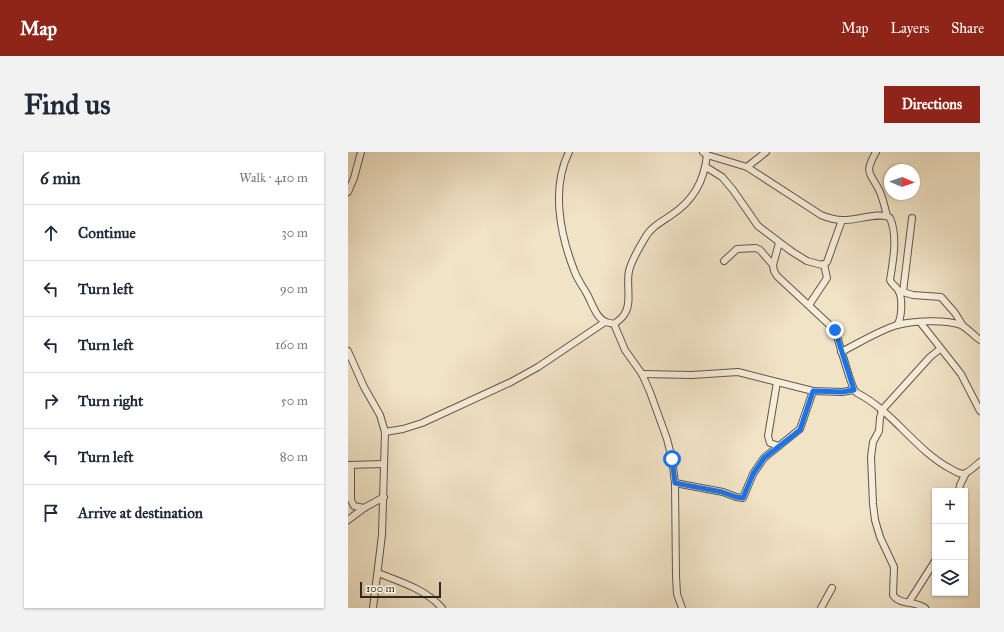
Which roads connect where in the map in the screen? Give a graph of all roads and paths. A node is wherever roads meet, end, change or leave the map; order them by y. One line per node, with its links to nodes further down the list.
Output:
1 (361, 152): 8 (street)
2 (569, 152): 18 (street)
3 (766, 152): 7 (street)
4 (876, 152): 9 (street)
5 (705, 154): 6 (street); 7 (street)
6 (706, 167): 12 (street); 20 (street)
7 (747, 167): 11 (street)
8 (348, 192)
9 (887, 216): 11 (street); 16 (street)
10 (912, 218): 16 (street)
11 (842, 220): 15 (street)
12 (779, 243): 14 (street); 15 (street)
13 (724, 261): 14 (street)
14 (773, 264): 17 (street)
15 (824, 264): 17 (street)
16 (901, 292): 21 (street); 22 (street)
17 (809, 305): 26 (street)
18 (605, 322): 20 (street); 33 (street)
19 (920, 322): 21 (street); 22 (street); 24 (street)
20 (614, 324): 27 (street)
21 (897, 325): 26 (street)
22 (963, 326): 23 (street)
23 (980, 340)
24 (940, 349): 31 (street); 32 (street)
25 (348, 351): 33 (street)
26 (841, 352): 29 (street)
27 (642, 374): 28 (street); 39 (street)
28 (777, 382): 30 (street); 34 (street)
29 (854, 390): 30 (street); 31 (street)
30 (813, 391): 34 (street)
31 (882, 410): 38 (street); 47 (street)
32 (980, 411)
33 (385, 432): 36 (street)
34 (779, 446): 39 (street)
35 (980, 462): 38 (street)
36 (384, 464): 37 (street); 41 (street)
37 (349, 465): 42 (street)
38 (966, 473): 40 (street)
39 (675, 483): 50 (street)
40 (960, 488)
41 (384, 497): 42 (street); 45 (street)
42 (364, 508): 43 (street)
43 (348, 520)
44 (932, 566): 47 (street)
45 (378, 573): 48 (street); 49 (street)
46 (832, 588): 51 (street)
47 (909, 602): 52 (street)
48 (373, 608)
49 (442, 608)
50 (682, 608)
51 (821, 608)
52 (925, 608)

